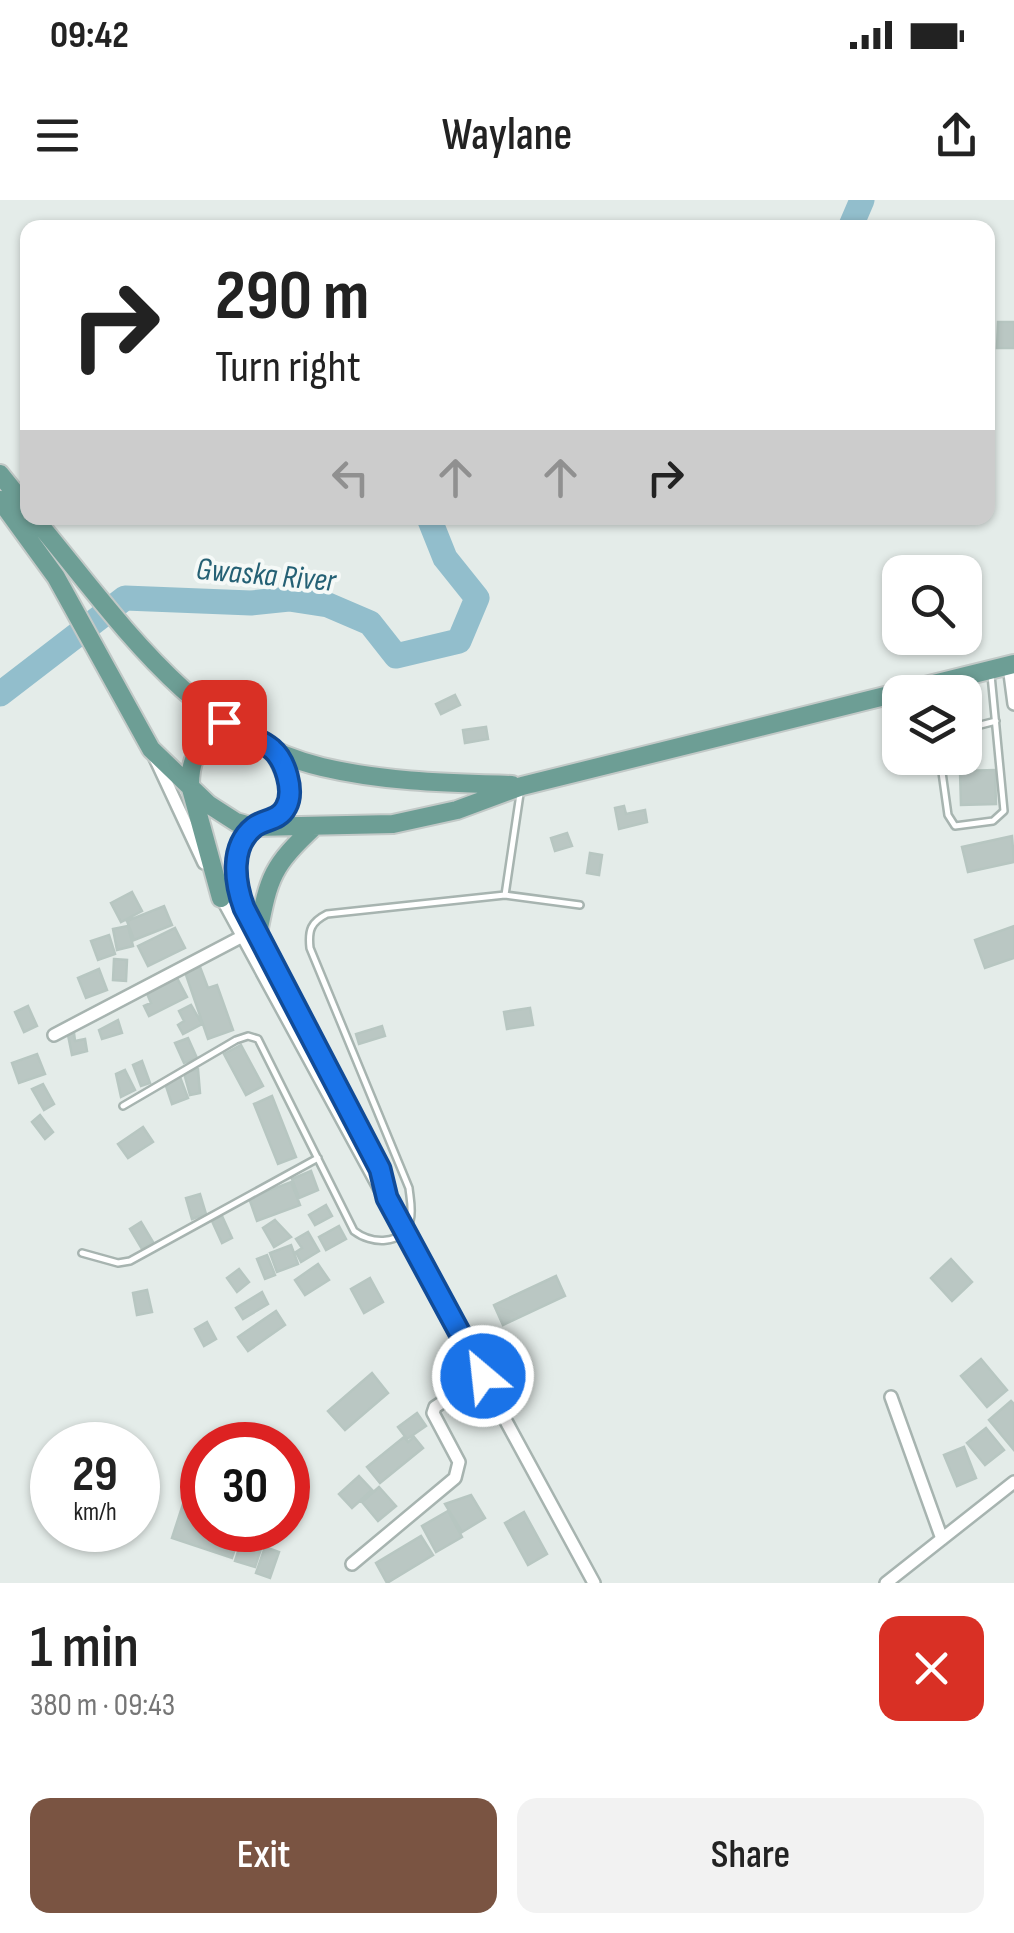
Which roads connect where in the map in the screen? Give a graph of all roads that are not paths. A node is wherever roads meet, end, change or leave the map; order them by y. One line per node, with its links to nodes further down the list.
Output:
1 (0, 474): 3 (main road)
2 (0, 500): 4 (main road)
3 (20, 500)
4 (20, 522)
5 (23, 525): 7 (main road)
6 (38, 525): 7 (main road)
7 (64, 571): 14 (main road); 15 (main road)
8 (1006, 667): 9 (main road); 11 (street); 12 (lane)
9 (975, 675)
10 (882, 696): 19 (main road)
11 (1014, 704)
12 (996, 721): 13 (lane); 17 (lane)
13 (982, 725)
14 (239, 734): 16 (main road); 18 (main road)
15 (151, 749): 18 (main road); 23 (street)
16 (273, 749): 19 (main road); 21 (main road)
17 (942, 775)
18 (190, 786): 21 (main road); 23 (main road)
19 (522, 786): 20 (main road); 22 (lane)
20 (315, 826): 21 (main road); 25 (main road)
21 (254, 827): 25 (street)
22 (505, 894): 24 (lane); 29 (lane)
23 (221, 898): 25 (street)
24 (580, 904)
25 (249, 935): 26 (street); 29 (street)
26 (54, 1034)
27 (123, 1106): 28 (lane)
28 (318, 1158): 29 (lane); 30 (lane)
29 (404, 1230): 31 (street)
30 (82, 1254)
31 (483, 1376): 35 (street); 36 (street)
32 (891, 1397): 34 (street)
33 (1014, 1482): 34 (street)
34 (942, 1539): 37 (street)
35 (352, 1564)
36 (594, 1583)
37 (886, 1583)

